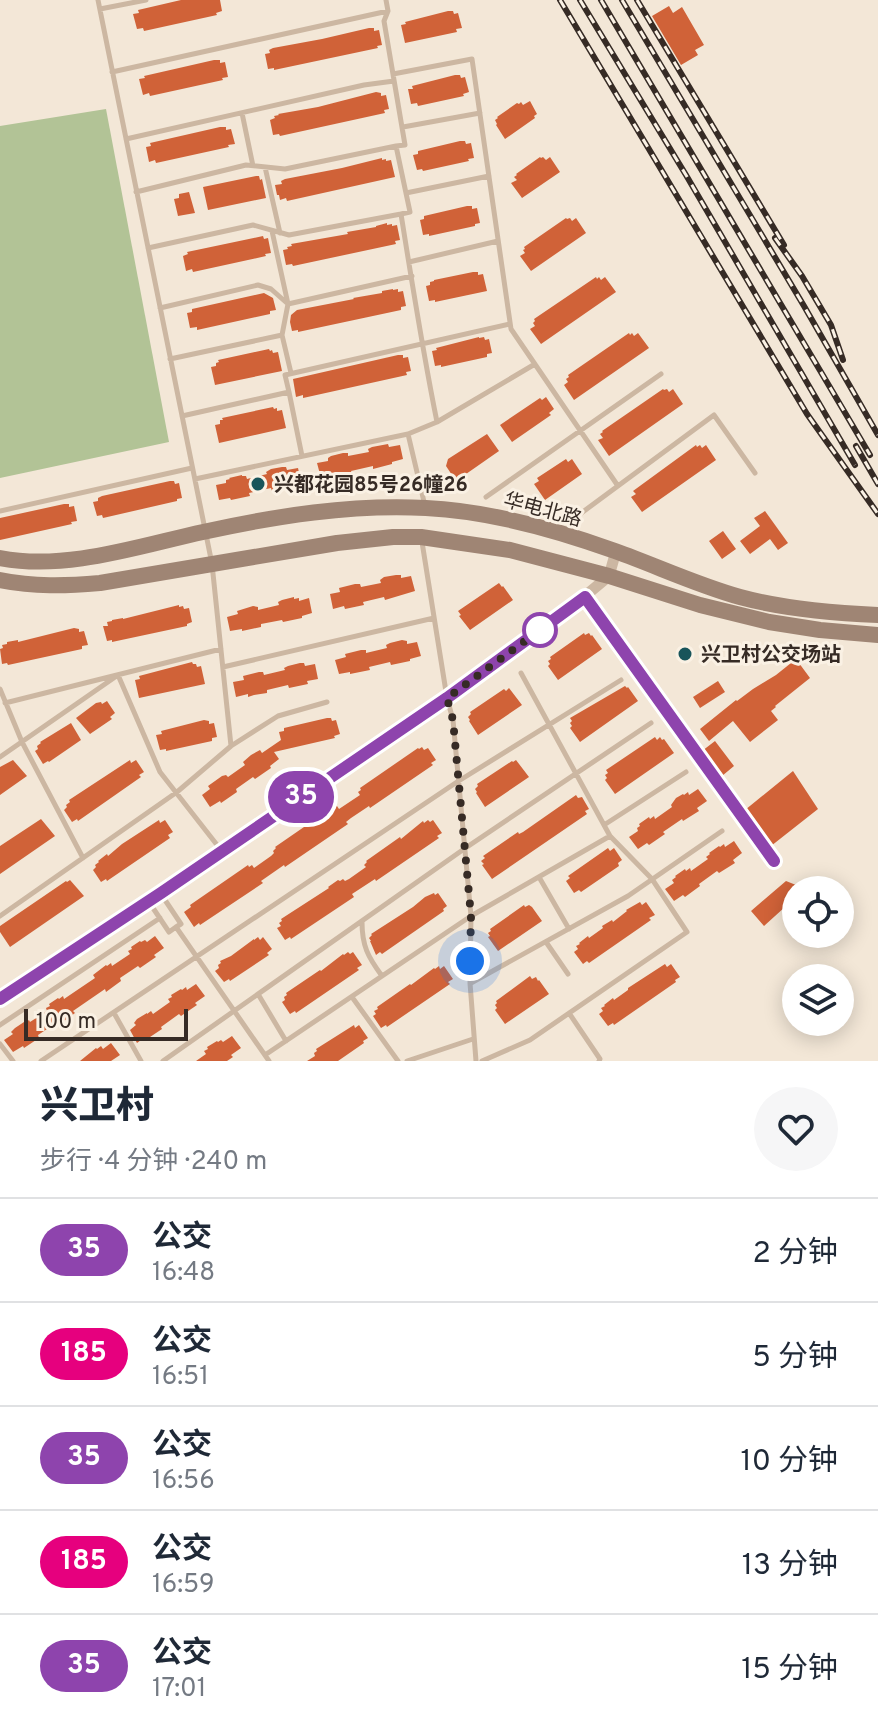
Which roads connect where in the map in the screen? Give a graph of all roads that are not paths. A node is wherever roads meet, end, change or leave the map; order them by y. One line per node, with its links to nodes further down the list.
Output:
1 (98, 0): 4 (lane)
2 (146, 0): 4 (lane)
3 (386, 0): 5 (lane)
4 (100, 9): 6 (lane)
5 (388, 11): 6 (lane); 7 (lane)
6 (112, 72): 11 (lane)
7 (394, 78): 8 (lane); 9 (lane); 10 (lane)
8 (242, 113): 11 (lane); 13 (lane)
9 (480, 113): 10 (lane); 15 (lane)
10 (403, 127): 12 (lane)
11 (126, 139): 16 (lane)
12 (396, 146): 14 (lane); 17 (lane)
13 (253, 166): 14 (lane); 16 (lane)
14 (265, 167): 20 (lane)
15 (489, 176): 17 (lane); 21 (lane)
16 (136, 192): 22 (lane)
17 (406, 193): 18 (lane)
18 (401, 214): 20 (lane); 23 (lane)
19 (272, 231): 20 (lane); 22 (lane); 25 (lane)
20 (280, 233)
21 (498, 241): 23 (lane); 27 (lane)
22 (148, 248): 26 (lane)
23 (409, 262): 24 (lane)
24 (412, 276): 25 (lane); 29 (lane)
25 (288, 304): 26 (lane); 28 (lane)
26 (160, 308): 30 (lane)
27 (510, 324): 29 (lane); 31 (lane)
28 (282, 335): 30 (lane); 32 (lane)
29 (421, 345): 32 (lane); 36 (lane)
30 (170, 359): 35 (lane)
31 (535, 364): 36 (lane); 37 (lane)
32 (291, 373): 34 (lane)
33 (661, 374): 37 (lane)
34 (289, 392): 35 (lane); 39 (lane)
35 (182, 416): 40 (lane)
36 (437, 422): 38 (lane)
37 (580, 430): 43 (lane); 44 (lane)
38 (408, 434): 39 (lane); 45 (lane)
39 (302, 456): 42 (lane)
40 (192, 468): 42 (lane); 46 (lane)
41 (755, 473): 43 (lane)
42 (195, 479): 48 (lane)
43 (618, 486): 47 (lane)
44 (486, 497)
45 (425, 508): 48 (main road, 华电北路); 50 (main road, 华电北路)
46 (0, 511)
47 (580, 514)
48 (206, 531): 51 (main road, 华电北路); 52 (lane)
49 (421, 537): 52 (main road); 53 (main road); 57 (lane)
50 (616, 551): 53 (street); 56 (main road, 华电北路)
51 (0, 558)
52 (212, 564): 54 (main road); 59 (lane)
53 (609, 576): 55 (street); 58 (main road)
54 (0, 580)
55 (585, 597): 65 (street); 83 (lane)
56 (878, 615)
57 (434, 618): 60 (lane); 65 (lane)
58 (878, 635)
59 (221, 649): 60 (lane); 62 (lane)
60 (223, 667): 71 (lane)
61 (521, 673): 69 (lane)
62 (118, 675): 67 (lane); 70 (lane); 76 (lane)
63 (621, 680): 69 (lane)
64 (0, 689): 67 (lane)
65 (447, 698): 75 (lane); 81 (street)
66 (327, 702): 71 (lane)
67 (5, 703): 70 (lane)
68 (651, 723): 74 (lane)
69 (550, 725): 74 (lane); 75 (lane)
70 (22, 742): 72 (lane); 82 (lane)
71 (231, 746): 76 (lane)
72 (0, 757)
73 (686, 772): 77 (lane)
74 (576, 773): 77 (lane); 80 (lane)
75 (457, 782): 80 (lane); 95 (lane)
76 (177, 792): 81 (lane); 82 (lane)
77 (604, 825): 79 (lane)
78 (722, 831): 85 (lane)
79 (610, 836): 84 (lane); 85 (lane)
80 (464, 849): 89 (lane); 91 (lane)
81 (222, 851): 86 (street)
82 (83, 858): 88 (lane)
83 (774, 861)
84 (539, 877): 89 (lane); 93 (lane)
85 (652, 879): 93 (lane); 104 (lane)
86 (161, 893): 87 (street); 92 (lane)
87 (149, 901): 90 (lane); 101 (street)
88 (0, 916)
89 (471, 916): 97 (lane); 98 (lane)
90 (160, 918): 92 (lane); 105 (lane)
91 (362, 921): 97 (lane); 99 (lane)
92 (176, 927): 95 (lane)
93 (569, 929): 94 (lane)
94 (546, 942): 96 (lane); 98 (lane)
95 (197, 957): 102 (lane); 103 (lane)
96 (568, 974)
97 (382, 976): 100 (lane)
98 (470, 983): 106 (lane)
99 (258, 994): 102 (lane); 107 (lane)
100 (351, 997): 107 (lane); 114 (lane)
101 (0, 999)
102 (234, 1011): 109 (lane); 113 (lane)
103 (114, 1012): 111 (lane); 112 (lane)
104 (569, 1013): 117 (lane); 118 (lane)
105 (0, 1025)
106 (473, 1039): 115 (lane); 116 (lane)
107 (286, 1041): 109 (lane)
108 (0, 1044): 110 (lane)
109 (267, 1058)
110 (13, 1061)
111 (41, 1061)
112 (141, 1061)
113 (163, 1061)
114 (398, 1061)
115 (407, 1061)
116 (476, 1061)
117 (482, 1061)
118 (599, 1061)

